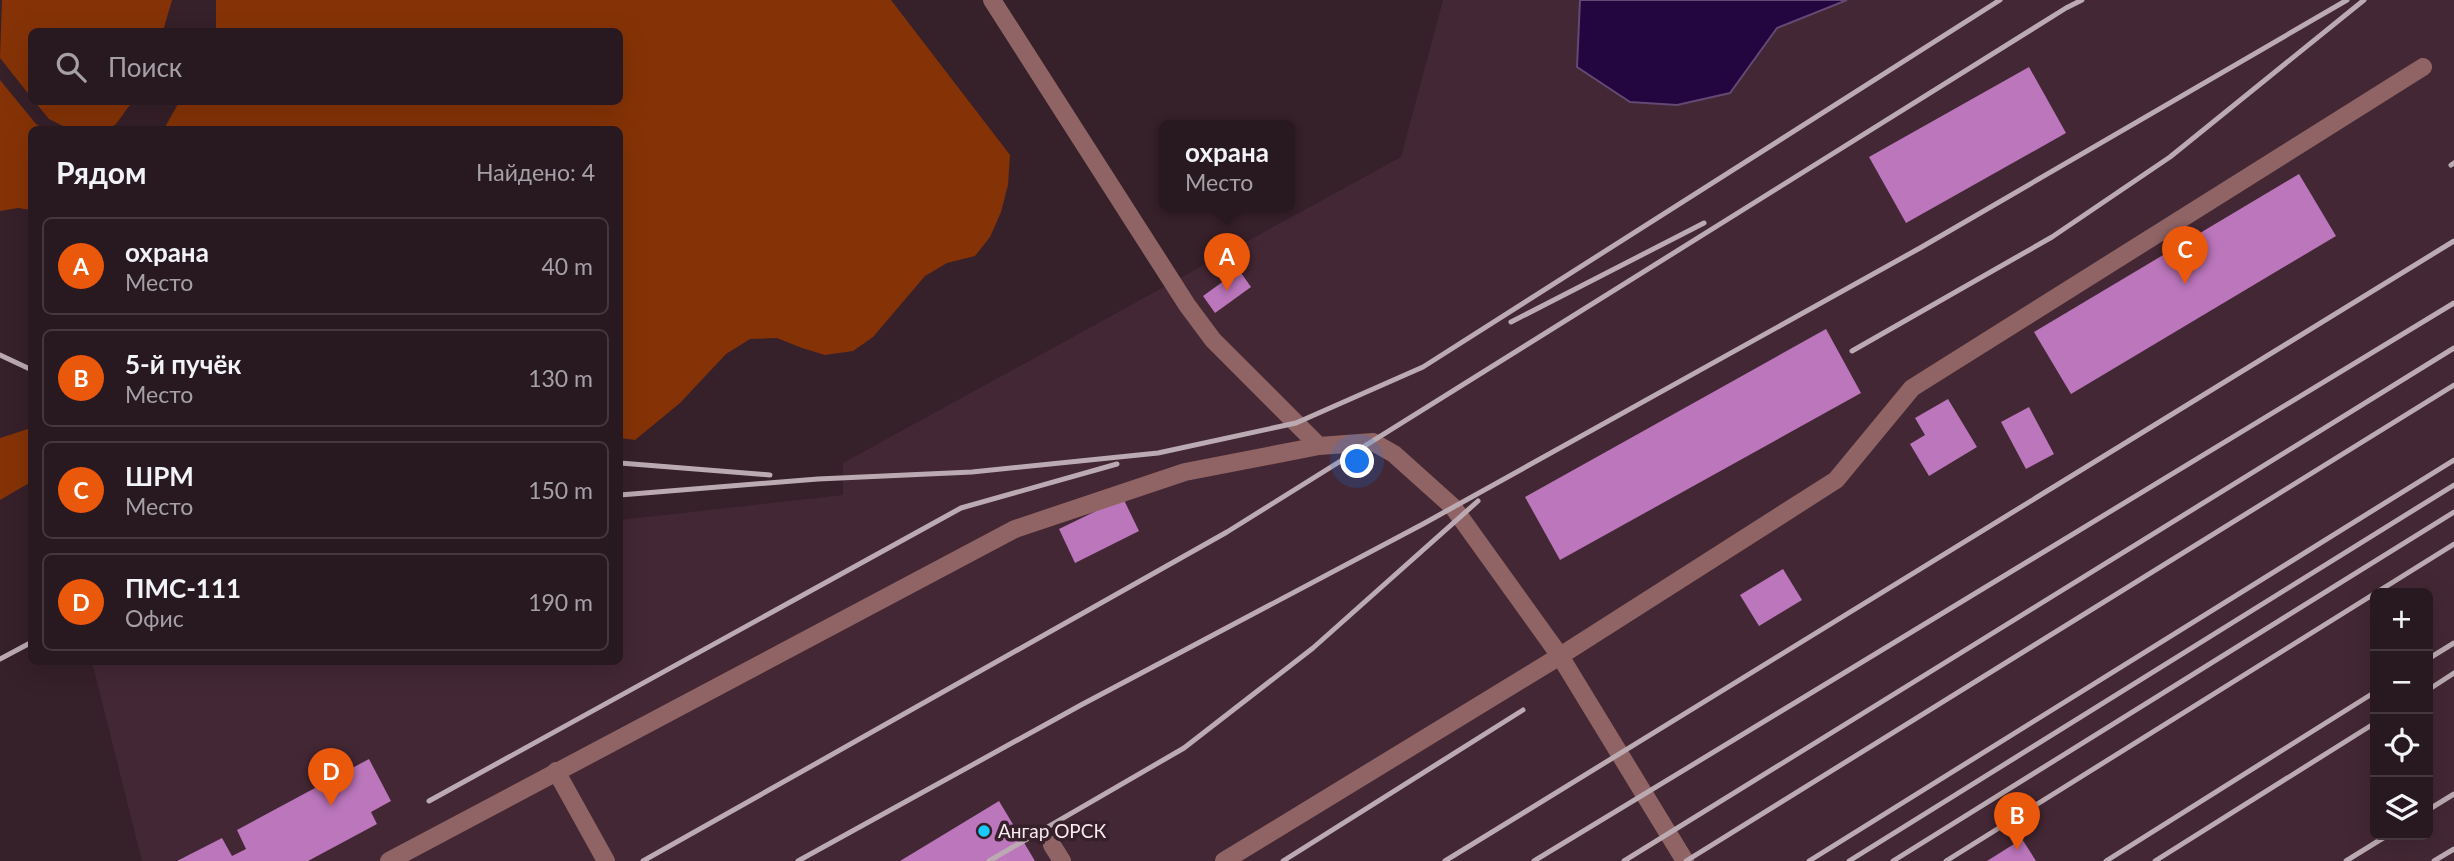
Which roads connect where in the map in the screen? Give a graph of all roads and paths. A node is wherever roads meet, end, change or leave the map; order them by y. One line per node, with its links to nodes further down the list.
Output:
1 (992, 0): 3 (lane)
2 (2423, 66): 4 (lane)
3 (1319, 446): 4 (lane); 5 (lane)
4 (1560, 656): 10 (lane); 11 (lane)
5 (556, 771): 7 (lane); 8 (lane)
6 (1052, 845): 9 (lane)
7 (389, 861)
8 (606, 861)
9 (1062, 861)
10 (1224, 861)
11 (1685, 861)

